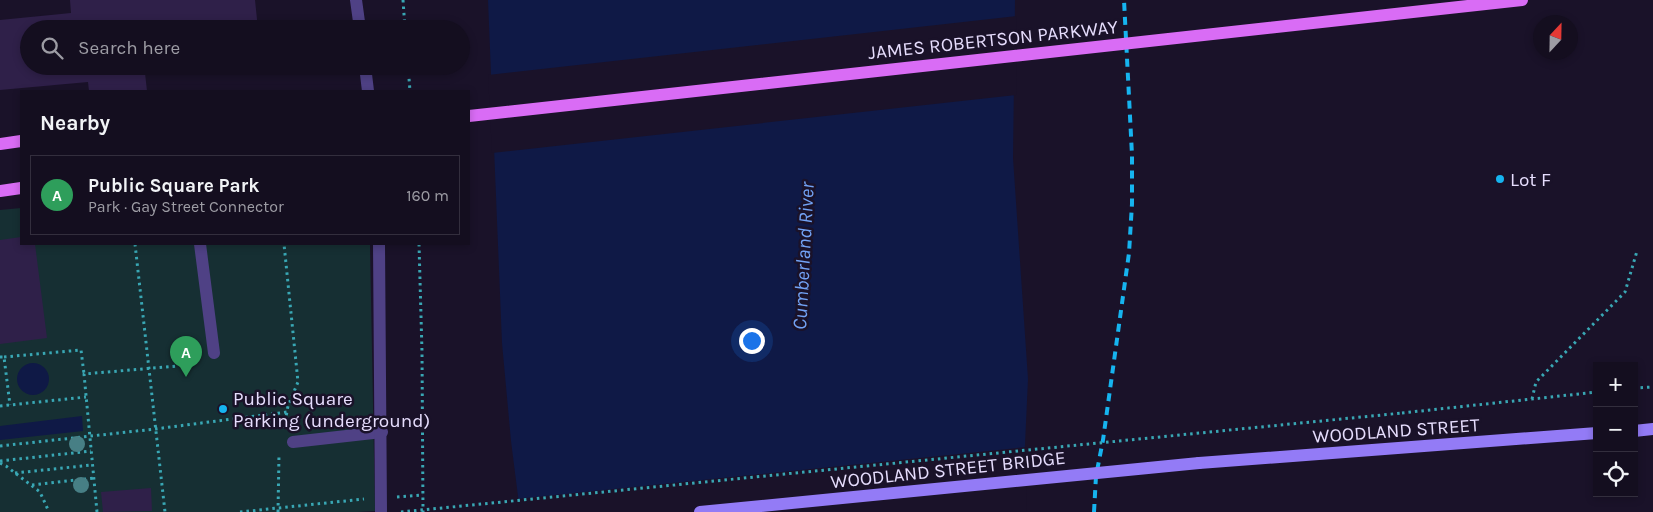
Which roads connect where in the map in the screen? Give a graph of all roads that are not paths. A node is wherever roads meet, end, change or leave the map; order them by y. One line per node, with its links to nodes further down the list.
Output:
1 (356, 0): 3 (street)
2 (1522, 0): 6 (main road, JAMES ROBERTSON PARKWAY, bridge)
3 (359, 20)
4 (366, 75): 5 (street)
5 (368, 90)
6 (470, 116)
7 (20, 141): 8 (main road)
8 (0, 144)
9 (20, 188): 10 (main road)
10 (0, 191)
11 (200, 245): 13 (street)
12 (379, 245): 16 (street)
13 (214, 353)
14 (1653, 429): 15 (main road)
15 (1638, 430)
16 (382, 432): 18 (street); 20 (street)
17 (1593, 433): 19 (main road, WOODLAND STREET)
18 (293, 442)
19 (1198, 463): 21 (main road, WOODLAND STREET BRIDGE, bridge)
20 (381, 512)
21 (700, 512)

